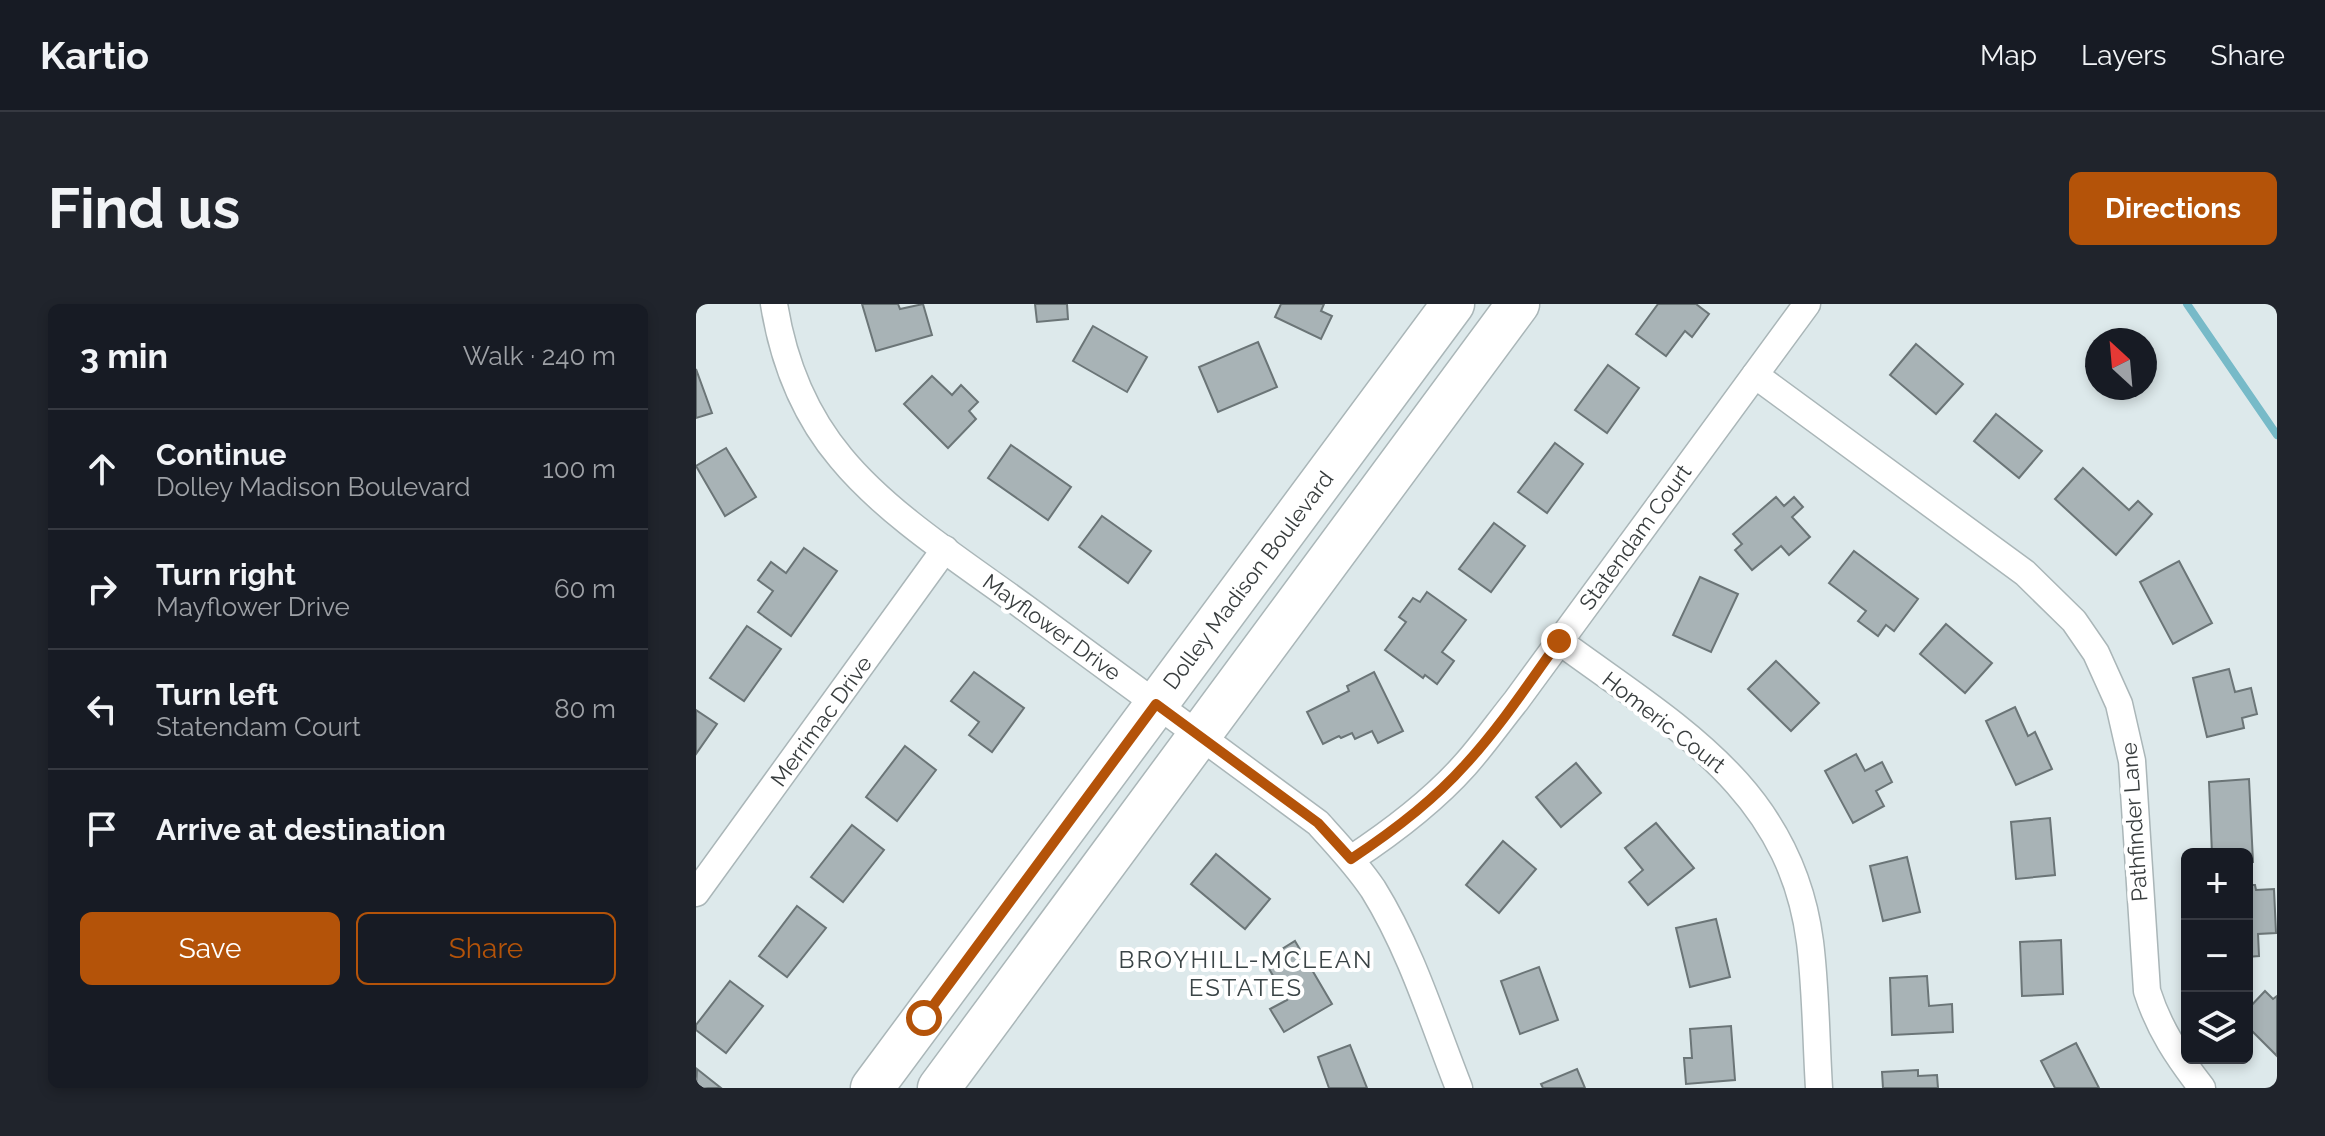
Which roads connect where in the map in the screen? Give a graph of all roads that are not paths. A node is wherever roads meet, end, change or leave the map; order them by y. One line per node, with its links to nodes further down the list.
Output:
1 (774, 304): 6 (street, Mayflower Drive)
2 (1453, 304): 8 (main road, Dolley Madison Boulevard)
3 (1518, 304): 9 (main road)
4 (1807, 304): 5 (street, Statendam Court)
5 (1755, 375): 7 (street, Statendam Court); 16 (street, Pathfinder Lane)
6 (945, 549): 8 (street, Mayflower Drive); 11 (street, Merrimac Drive)
7 (1559, 641): 10 (street, Statendam Court); 15 (street, Homeric Court)
8 (1156, 704): 9 (street, Mayflower Drive); 12 (main road, Dolley Madison Boulevard)
9 (1200, 736): 10 (street, Mayflower Drive); 13 (main road)
10 (1351, 859): 14 (street, Mayflower Drive)
11 (696, 893)
12 (872, 1088)
13 (939, 1088)
14 (1459, 1088)
15 (1819, 1088)
16 (2202, 1088)

